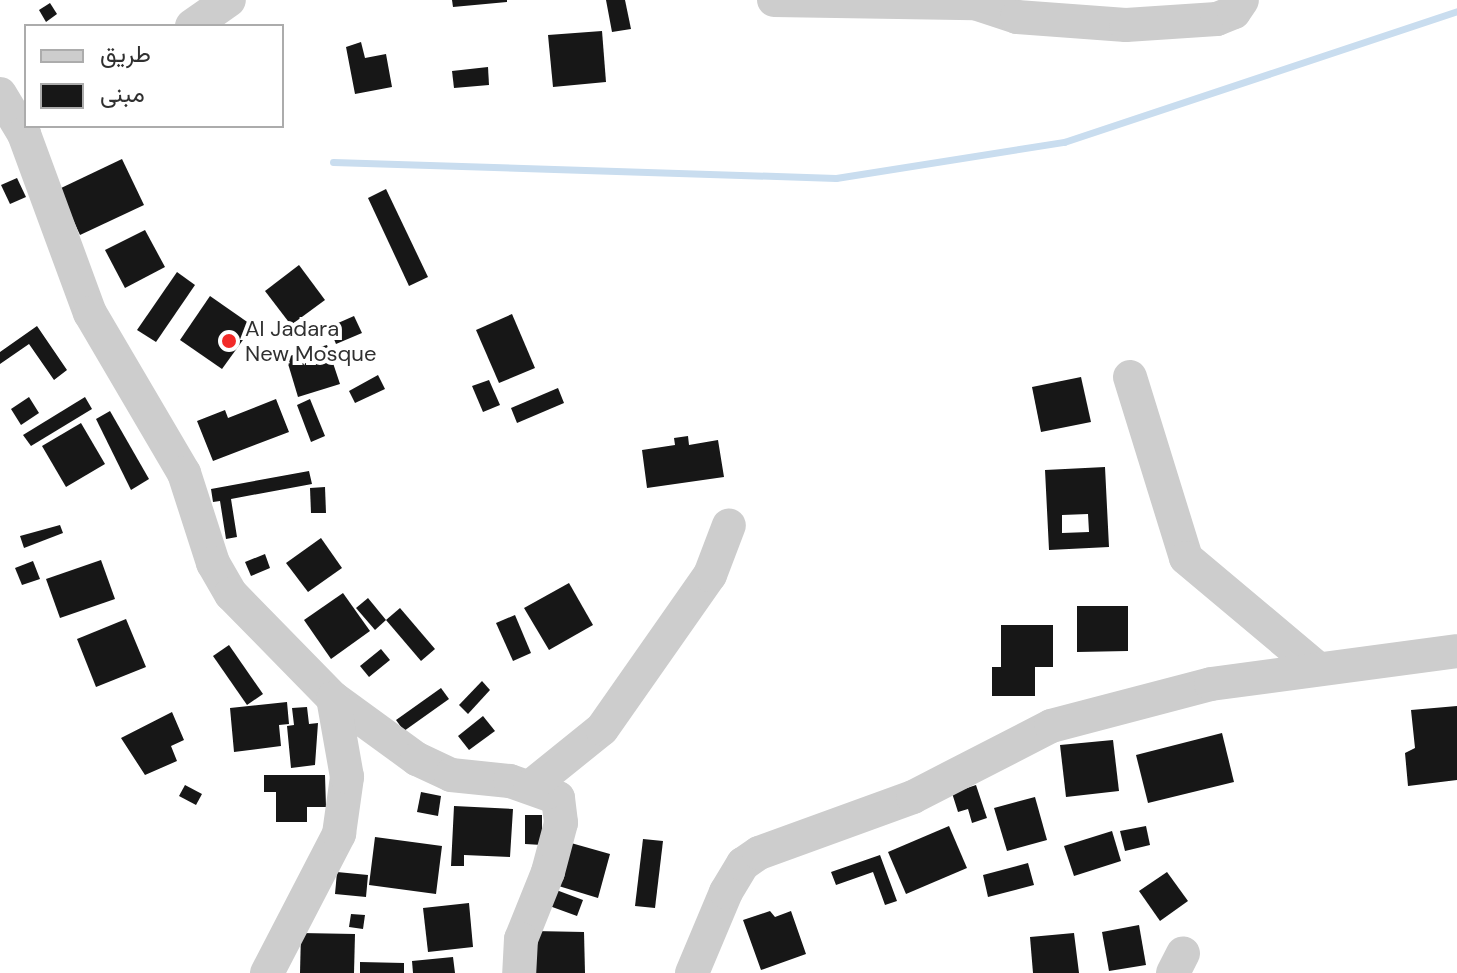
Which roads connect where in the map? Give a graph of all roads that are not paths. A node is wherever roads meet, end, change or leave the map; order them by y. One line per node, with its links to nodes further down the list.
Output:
1 (229, 0): 4 (street)
2 (774, 0): 3 (street)
3 (1242, 0)
4 (195, 24)
5 (0, 94): 10 (street)
6 (1130, 377): 9 (street)
7 (729, 525): 11 (street)
8 (1457, 651): 9 (street)
9 (1317, 668): 14 (street)
10 (333, 698): 11 (street); 12 (street)
11 (530, 787): 13 (street)
12 (267, 973)
13 (519, 973)
14 (692, 973)

